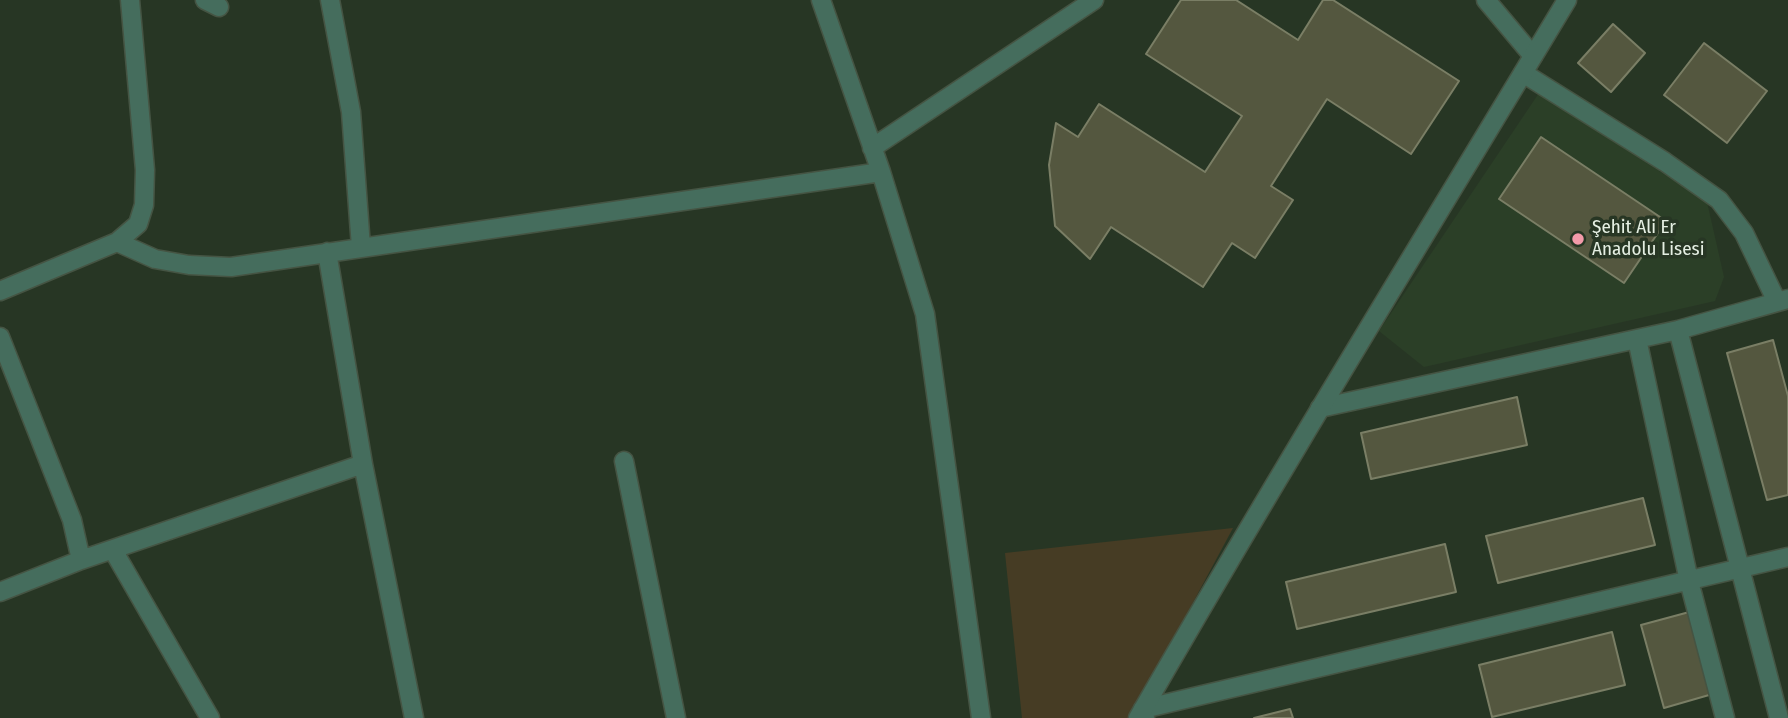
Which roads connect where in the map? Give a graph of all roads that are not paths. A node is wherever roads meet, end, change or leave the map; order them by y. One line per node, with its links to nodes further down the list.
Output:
1 (130, 0): 11 (street)
2 (330, 0): 12 (street)
3 (821, 0): 9 (street)
4 (1094, 0): 9 (street)
5 (1486, 0): 7 (street)
6 (1567, 0): 7 (street)
7 (1533, 56): 8 (street)
8 (1523, 73): 15 (street); 19 (street)
9 (873, 148): 10 (street)
10 (881, 172): 12 (street); 33 (street)
11 (117, 242): 13 (street); 14 (street)
12 (361, 247): 13 (street)
13 (327, 252): 21 (street)
14 (0, 291)
15 (1782, 300): 16 (street)
16 (1678, 330): 18 (street); 25 (street)
17 (0, 337): 24 (street)
18 (1637, 339): 19 (street); 26 (street)
19 (1320, 408): 29 (street)
20 (624, 461): 32 (street)
21 (363, 464): 22 (street); 31 (street)
22 (113, 550): 24 (street); 30 (street)
23 (1788, 557): 25 (street)
24 (81, 559): 27 (street)
25 (1738, 569): 26 (street); 28 (street)
26 (1689, 581): 29 (street); 34 (street)
27 (0, 592)
28 (1781, 711)
29 (1142, 715)
30 (210, 718)
31 (414, 718)
32 (676, 718)
33 (981, 718)
34 (1724, 718)

